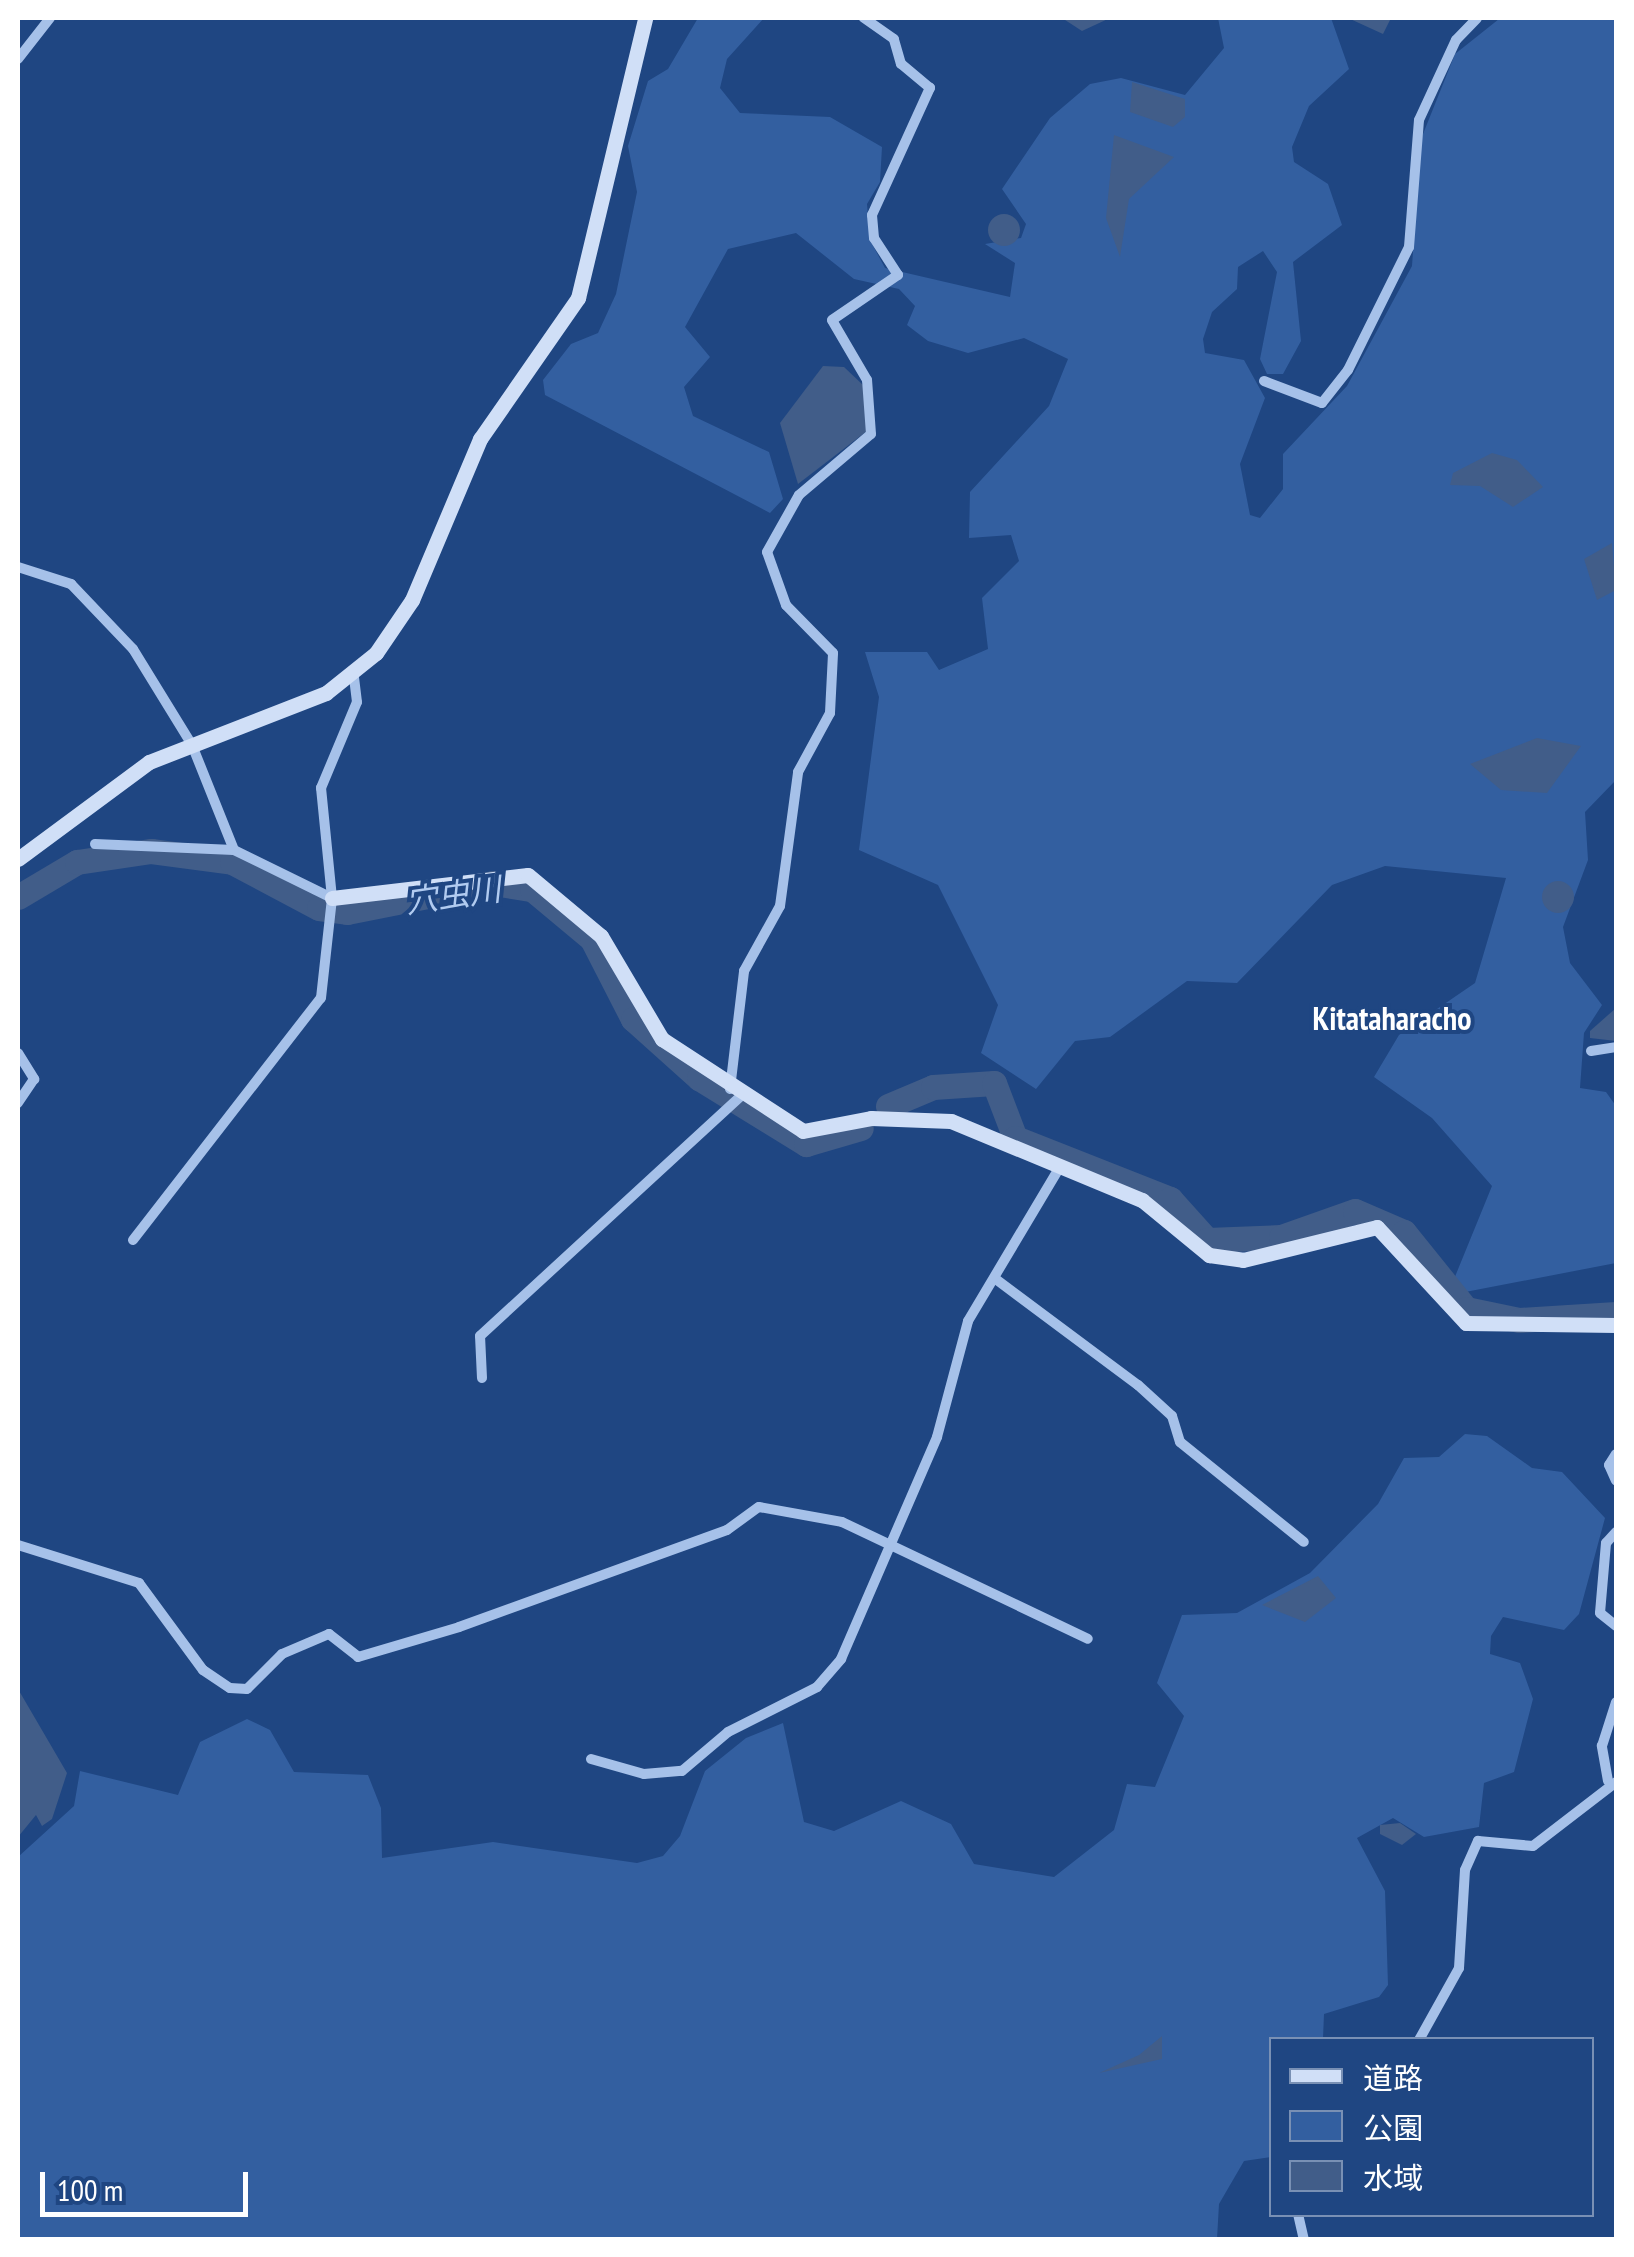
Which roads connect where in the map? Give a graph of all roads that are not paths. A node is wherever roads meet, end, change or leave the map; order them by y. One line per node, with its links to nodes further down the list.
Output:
1 (50, 18): 5 (street)
2 (646, 18): 8 (street)
3 (864, 18): 17 (street)
4 (1477, 18): 6 (street)
5 (18, 59)
6 (1264, 381)
7 (18, 568): 9 (street)
8 (354, 676): 9 (street); 13 (street)
9 (192, 745): 11 (street); 12 (street)
10 (94, 844): 11 (street)
11 (234, 850): 13 (street)
12 (18, 858)
13 (332, 898): 17 (street); 20 (street)
14 (1616, 1047): 15 (street)
15 (1590, 1051)
16 (18, 1053): 18 (street)
17 (736, 1092): 19 (street); 23 (street)
18 (18, 1104)
19 (1058, 1170): 21 (street); 22 (street)
20 (132, 1240)
21 (996, 1280): 27 (street); 29 (street)
22 (1616, 1324)
23 (482, 1378)
24 (1616, 1454): 25 (street)
25 (1616, 1480)
26 (1616, 1532): 30 (street)
27 (1304, 1542)
28 (18, 1544): 29 (street)
29 (887, 1546): 31 (street); 33 (street)
30 (1616, 1626)
31 (1088, 1639)
32 (1616, 1702): 34 (street)
33 (592, 1759)
34 (1612, 1782): 35 (street)
35 (1421, 2037)

